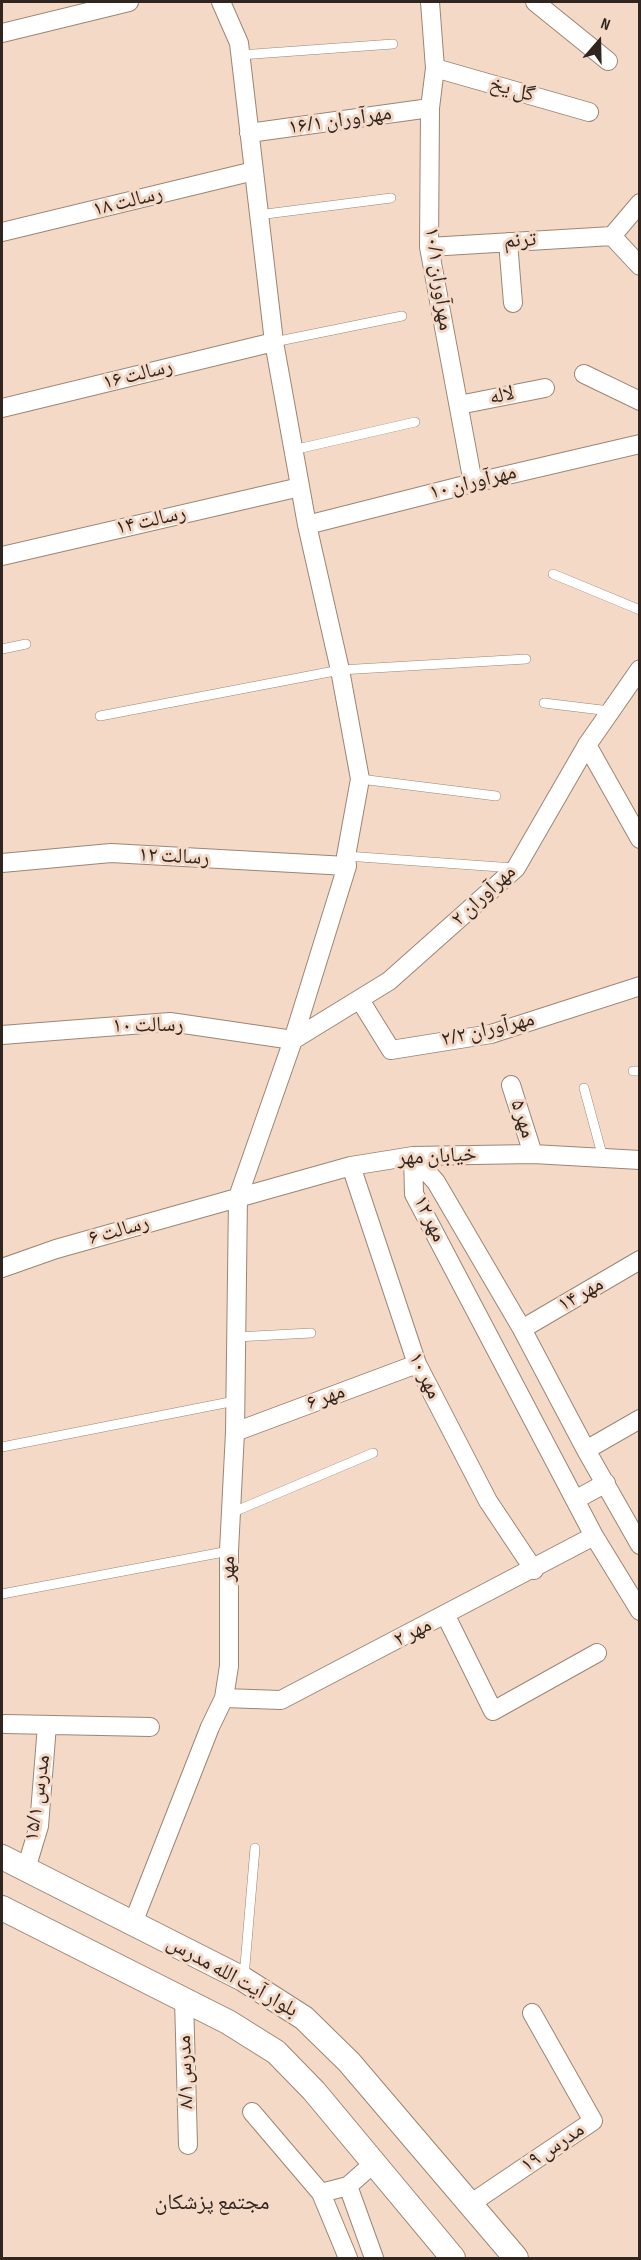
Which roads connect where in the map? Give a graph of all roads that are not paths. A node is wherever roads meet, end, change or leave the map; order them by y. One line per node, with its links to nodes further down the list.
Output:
1 (129, 2): 5 (street)
2 (221, 2): 7 (street)
3 (430, 2): 9 (street, مهرآوران ۱۰/۱)
4 (535, 2): 8 (street)
5 (2, 33)
6 (393, 44): 7 (lane)
7 (240, 55): 12 (street)
8 (608, 62)
9 (435, 68): 10 (street, مهرآوران ۱۰/۱); 11 (street, گل یخ)
10 (430, 108): 12 (street, مهرآوران ۱۶/۱); 20 (street, مهرآوران ۱۰/۱)
11 (589, 112)
12 (249, 133): 13 (street)
13 (254, 171): 16 (street); 17 (street, رسالت ۱۸)
14 (391, 198): 16 (lane)
15 (639, 202): 18 (street)
16 (258, 215): 24 (street)
17 (2, 232)
18 (612, 236): 19 (street, ترنم); 21 (street)
19 (508, 242): 20 (street, ترنم); 22 (street)
20 (429, 247): 28 (street, مهرآوران ۱۰/۱)
21 (639, 266)
22 (513, 303)
23 (402, 316): 24 (lane)
24 (274, 342): 29 (street, رسالت ۱۶); 32 (street)
25 (584, 374): 27 (street)
26 (545, 388): 28 (street, لاله)
27 (639, 401)
28 (459, 405): 33 (street, مهرآوران ۱۰/۱)
29 (2, 408)
30 (415, 422): 32 (lane)
31 (639, 444): 33 (street, مهرآوران ۱۰)
32 (293, 450): 34 (street)
33 (473, 483): 35 (street, مهرآوران ۱۰)
34 (300, 487): 35 (street); 36 (street, رسالت ۱۴)
35 (307, 525): 42 (street)
36 (2, 556)
37 (553, 574): 38 (lane)
38 (639, 610)
39 (27, 644): 40 (lane)
40 (2, 649)
41 (526, 659): 42 (lane)
42 (340, 670): 46 (lane); 48 (street)
43 (639, 671): 45 (street, مهرآوران ۲)
44 (544, 704): 45 (lane)
45 (610, 711): 47 (street, مهرآوران ۲)
46 (100, 716)
47 (587, 745): 50 (street); 53 (street, مهرآوران ۲)
48 (360, 779): 49 (lane); 51 (street, مهر)
49 (495, 796)
50 (639, 839)
51 (346, 861): 52 (street, رسالت ۱۲); 53 (lane); 57 (street, مهر)
52 (2, 862)
53 (516, 868): 55 (street, مهرآوران ۲)
54 (639, 986): 55 (street, مهرآوران ۲/۲)
55 (360, 1000): 57 (street, مهرآوران ۲)
56 (2, 1035): 57 (street, رسالت ۱۰)
57 (293, 1040): 65 (street, مهر)
58 (510, 1085): 60 (street, مهر ۵)
59 (584, 1088): 62 (lane)
60 (533, 1154): 61 (street, خیابان مهر); 62 (street, خیابان مهر)
61 (413, 1156): 64 (street, خیابان مهر); 68 (street, مهر ۱۲); 79 (street, مهر ۱۲)
62 (603, 1158): 63 (street, خیابان مهر)
63 (639, 1160)
64 (351, 1166): 65 (street, خیابان مهر); 71 (street, مهر ۱۰)
65 (238, 1197): 67 (street, رسالت ۶); 70 (street, مهر)
66 (639, 1260): 68 (street, مهر ۱۴)
67 (2, 1268)
68 (522, 1329): 76 (street, مهر ۱۲)
69 (311, 1333): 70 (lane)
70 (236, 1337): 72 (street, مهر)
71 (417, 1364): 74 (street, مهر ۶); 84 (street, مهر ۱۰)
72 (235, 1401): 74 (street, مهر); 75 (lane)
73 (639, 1419): 76 (street)
74 (235, 1432): 80 (street, مهر)
75 (2, 1447)
76 (586, 1450): 78 (street, مهر ۱۲)
77 (373, 1453): 80 (lane)
78 (606, 1484): 79 (street); 82 (street, مهر ۱۲)
79 (575, 1500): 81 (street, مهر ۱۲)
80 (231, 1513): 83 (street, مهر)
81 (594, 1536): 84 (street, مهر ۲); 86 (street, مهر ۱۲)
82 (639, 1545)
83 (229, 1551): 85 (lane); 89 (street, مهر)
84 (534, 1570): 87 (street, مهر ۲)
85 (2, 1594)
86 (639, 1611)
87 (446, 1616): 88 (street); 89 (street, مهر ۲)
88 (597, 1653)
89 (224, 1698): 97 (street, مهر)
90 (5, 1724): 91 (street)
91 (47, 1725): 92 (street); 95 (street, مدرس ۱۵/۱)
92 (150, 1726)
93 (255, 1848): 100 (lane)
94 (2, 1857): 95 (main road, بلوار آیت الله مدرس)
95 (26, 1869): 97 (main road, بلوار آیت الله مدرس)
96 (2, 1908): 99 (main road, بلوار آیت الله مدرس)
97 (133, 1923): 100 (main road, بلوار آیت الله مدرس)
98 (2, 1924): 99 (main road)
99 (54, 1934): 101 (main road, بلوار آیت الله مدرس)
100 (243, 1979): 108 (main road, بلوار آیت الله مدرس)
101 (184, 1999): 104 (street, مدرس۸/۱); 105 (main road, بلوار آیت الله مدرس)
102 (532, 2013): 108 (street, مدرس ۱۹)
103 (252, 2112): 107 (street)
104 (188, 2145)
105 (374, 2163): 106 (street); 111 (main road, بلوار آیت الله مدرس)
106 (348, 2186): 107 (street); 110 (street)
107 (321, 2193): 109 (street)
108 (470, 2204): 112 (main road, بلوار آیت الله مدرس)
109 (348, 2259)
110 (374, 2259)
111 (453, 2259)
112 (516, 2259)

